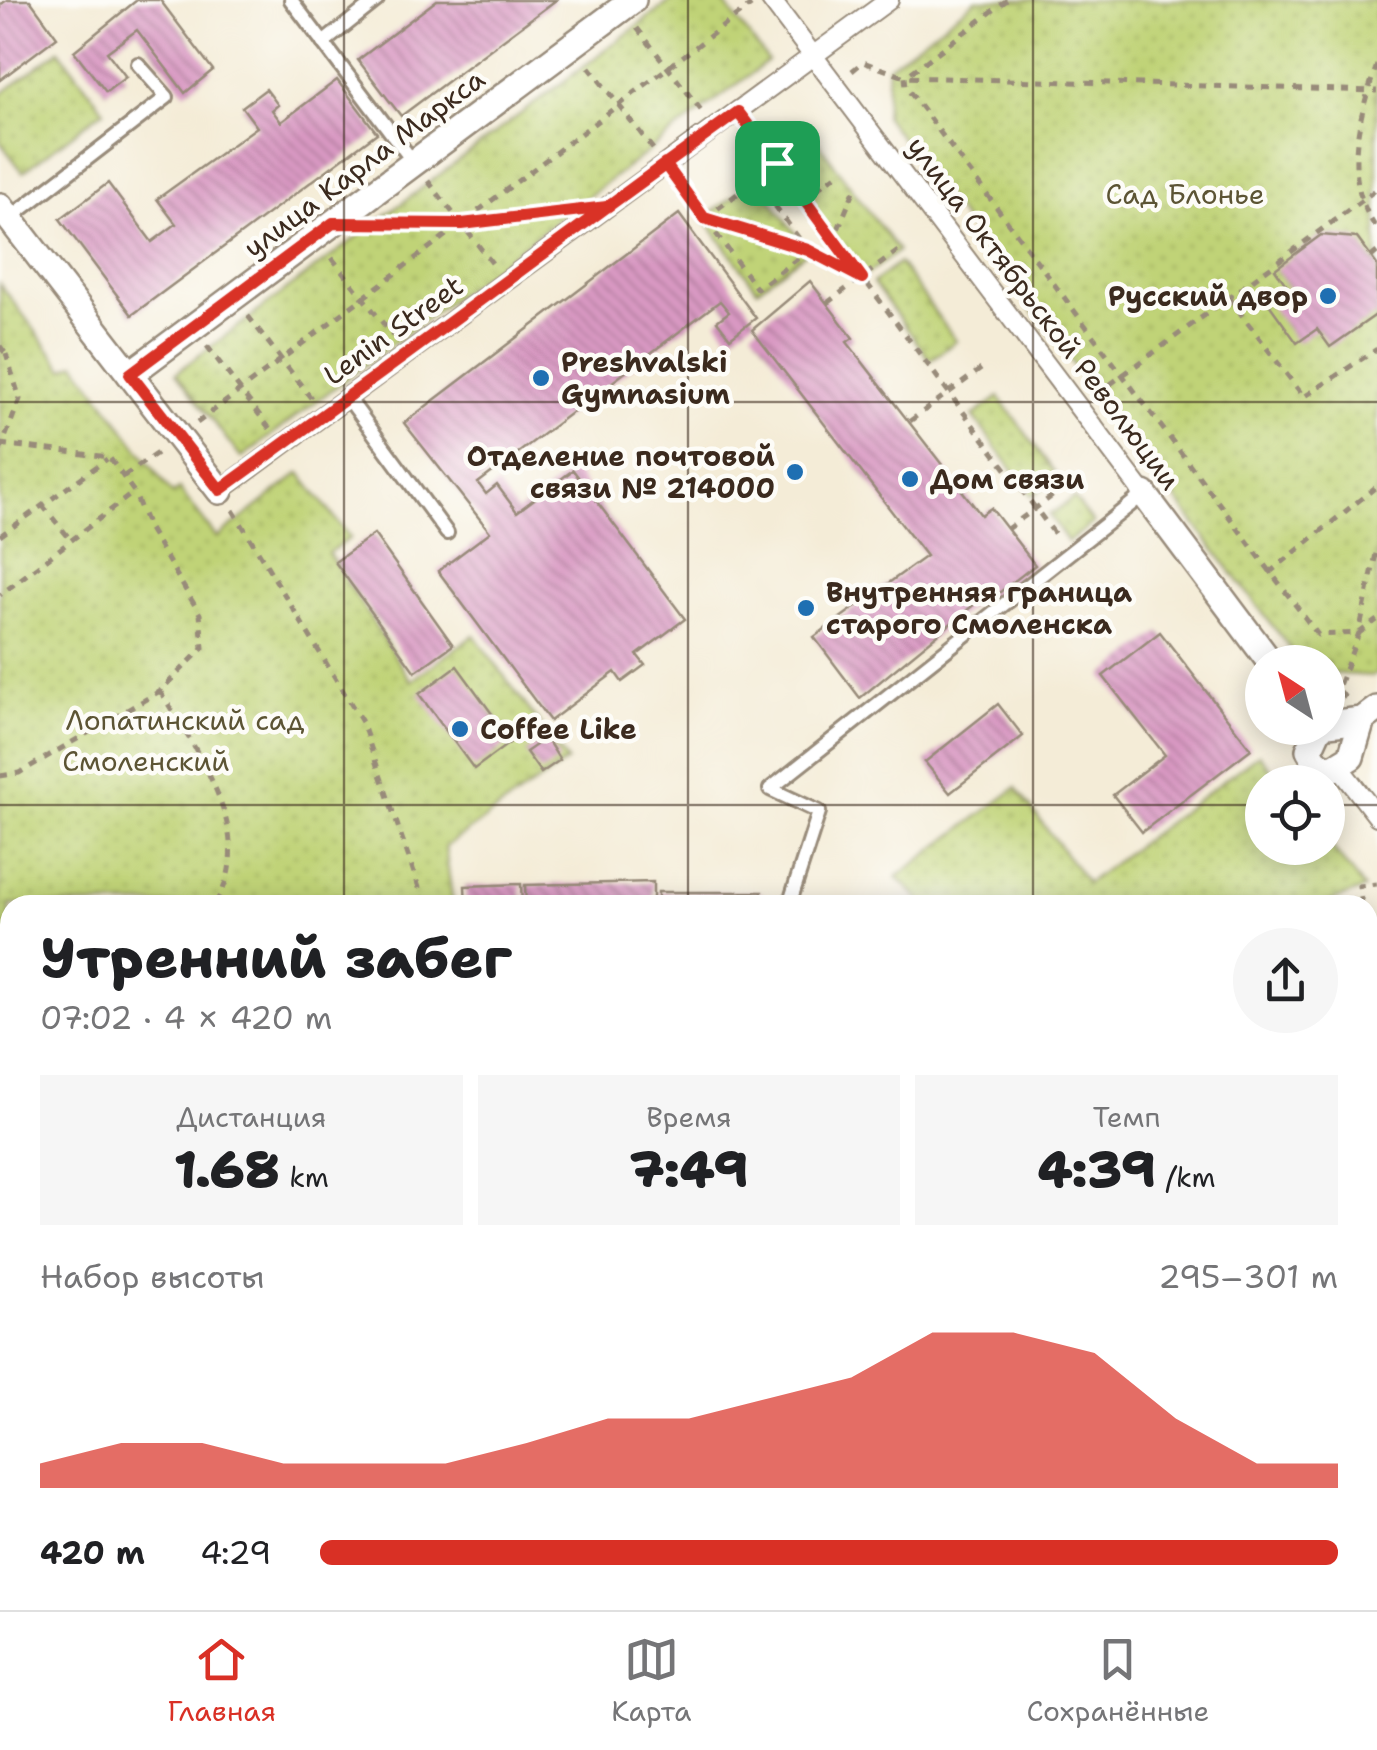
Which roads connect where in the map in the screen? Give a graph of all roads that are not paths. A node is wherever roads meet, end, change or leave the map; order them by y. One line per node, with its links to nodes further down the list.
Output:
1 (291, 0): 6 (lane)
2 (378, 0): 6 (lane)
3 (771, 0): 7 (street, улица Октябрьской Революции)
4 (889, 0): 7 (street, Lenin Street)
5 (627, 4): 9 (street, улица Карла Маркса)
6 (323, 43): 9 (lane)
7 (813, 57): 12 (street, Lenin Street); 14 (street, улица Октябрьской Революции)
8 (138, 64): 10 (lane)
9 (414, 163): 11 (street, улица Карла Маркса)
10 (5, 212): 11 (street)
11 (130, 374): 13 (street)
12 (348, 398): 13 (street, Lenin Street); 15 (lane)
13 (220, 490)
14 (1144, 494): 16 (street, улица Октябрьской Революции); 24 (lane)
15 (447, 532)
16 (1257, 645)
17 (1370, 714): 18 (street); 21 (street)
18 (1345, 721)
19 (1311, 745): 20 (street)
20 (1324, 765)
21 (1342, 765)
22 (1345, 775): 23 (street)
23 (1377, 816)
24 (791, 895)

